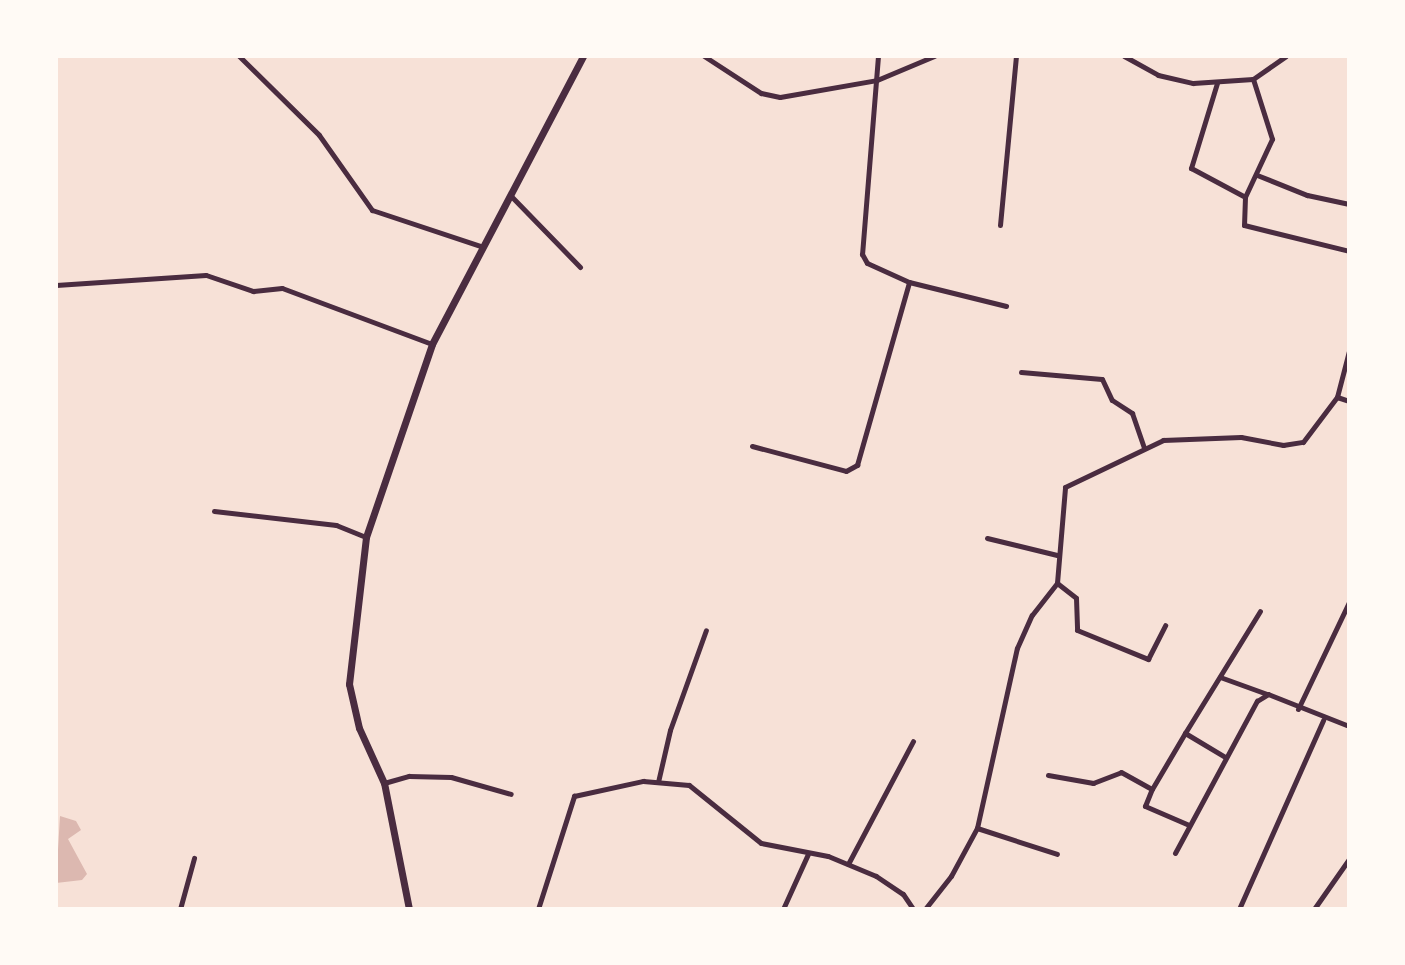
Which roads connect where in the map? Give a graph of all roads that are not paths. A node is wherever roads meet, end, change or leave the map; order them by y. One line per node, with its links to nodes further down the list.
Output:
1 (239, 56): 17 (street)
2 (583, 56): 13 (main road)
3 (704, 56): 10 (street)
4 (878, 56): 10 (street)
5 (932, 56): 10 (street)
6 (1016, 56): 16 (street)
7 (1124, 56): 11 (street)
8 (1286, 56): 9 (street)
9 (1253, 79): 11 (street); 12 (street)
10 (877, 80): 20 (street)
11 (1217, 83): 14 (street)
12 (1257, 175): 14 (street); 15 (street)
13 (511, 196): 17 (main road); 19 (street)
14 (1245, 197): 18 (street)
15 (1349, 204)
16 (1000, 225)
17 (483, 247): 23 (main road)
18 (1349, 251)
19 (580, 267)
20 (909, 282): 22 (street); 28 (street)
21 (56, 285): 23 (street)
22 (1006, 306)
23 (432, 344): 31 (main road)
24 (1349, 351): 26 (street)
25 (1021, 372): 29 (street)
26 (1337, 397): 27 (street); 29 (street)
27 (1349, 401)
28 (752, 446)
29 (1144, 447): 33 (street)
30 (214, 511): 31 (street)
31 (366, 537): 49 (main road)
32 (987, 538): 33 (street)
33 (1057, 555): 34 (street)
34 (1057, 583): 37 (street); 53 (street)
35 (1349, 602): 41 (street)
36 (1260, 611): 39 (street)
37 (1165, 625)
38 (706, 630): 48 (street)
39 (1220, 677): 40 (street); 44 (street)
40 (1268, 694): 41 (street); 46 (street)
41 (1298, 709): 42 (street)
42 (1323, 720): 43 (street); 66 (street)
43 (1349, 726)
44 (1185, 733): 46 (street); 50 (street)
45 (913, 741): 59 (street)
46 (1225, 757): 52 (street)
47 (1048, 775): 50 (street)
48 (658, 782): 55 (street); 62 (street)
49 (384, 783): 51 (street); 61 (main road)
50 (1152, 789): 52 (street)
51 (511, 794)
52 (1189, 825): 54 (street)
53 (977, 828): 56 (street); 65 (street)
54 (1175, 853)
55 (808, 854): 59 (street); 63 (street)
56 (1057, 854)
57 (194, 858): 60 (street)
58 (1349, 859): 67 (street)
59 (848, 864): 64 (street)
60 (180, 909)
61 (409, 909)
62 (538, 909)
63 (783, 909)
64 (913, 909)
65 (925, 909)
66 (1239, 909)
67 (1314, 909)

